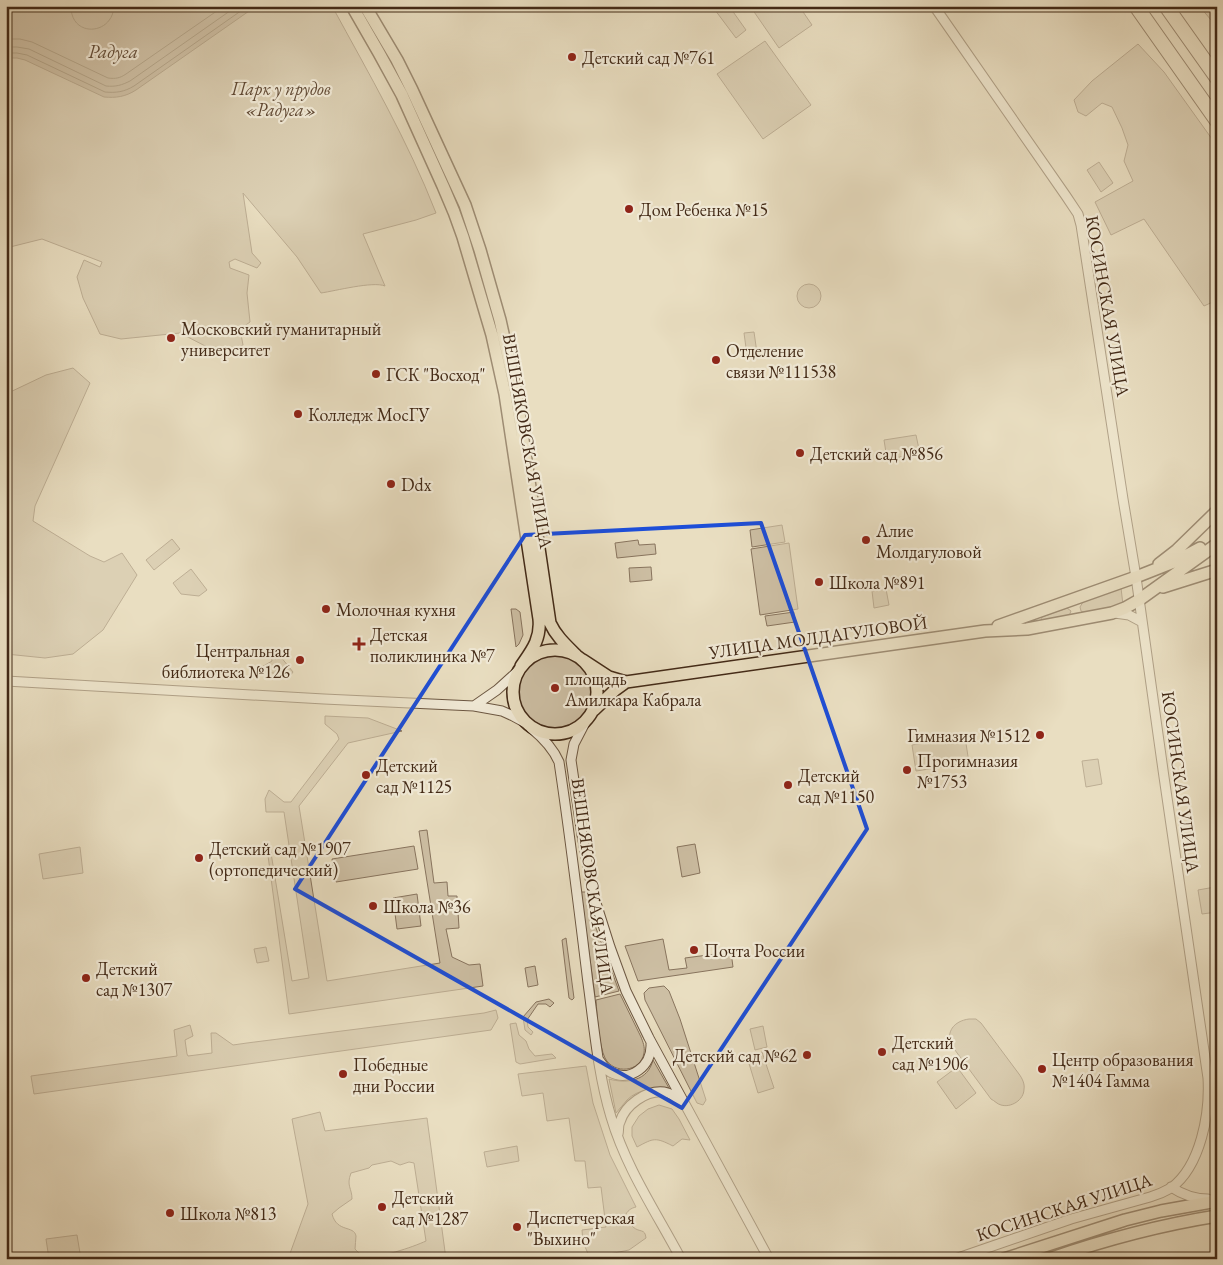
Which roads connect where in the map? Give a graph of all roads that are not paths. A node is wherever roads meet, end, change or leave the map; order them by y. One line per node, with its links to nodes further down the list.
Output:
1 (352, 6): 6 (main road, ВЕШНЯКОВСКАЯ УЛИЦА)
2 (365, 6): 6 (main road, ВЕШНЯКОВСКАЯ УЛИЦА)
3 (934, 6): 15 (street, КОСИНСКАЯ УЛИЦА)
4 (1136, 6): 8 (highway)
5 (1166, 6): 7 (highway)
6 (372, 28): 9 (main road, ВЕШНЯКОВСКАЯ УЛИЦА)
7 (1217, 78)
8 (1217, 121)
9 (515, 422): 23 (main road, ВЕШНЯКОВСКАЯ УЛИЦА); 24 (main road, ВЕШНЯКОВСКАЯ УЛИЦА)
10 (1217, 511): 14 (main road)
11 (1217, 536): 14 (main road, УЛИЦА МОЛДАГУЛОВОЙ)
12 (1217, 544): 16 (main road, УЛИЦА МОЛДАГУЛОВОЙ)
13 (1217, 570): 16 (main road)
14 (1148, 572): 15 (main road, УЛИЦА МОЛДАГУЛОВОЙ)
15 (1136, 577): 17 (street, КОСИНСКАЯ УЛИЦА); 19 (main road, УЛИЦА МОЛДАГУЛОВОЙ)
16 (1152, 590): 17 (main road, УЛИЦА МОЛДАГУЛОВОЙ)
17 (1139, 600): 18 (main road, УЛИЦА МОЛДАГУЛОВОЙ); 20 (street, КОСИНСКАЯ УЛИЦА)
18 (1112, 613): 20 (street); 21 (main road, УЛИЦА МОЛДАГУЛОВОЙ)
19 (1034, 614): 21 (street); 22 (main road, УЛИЦА МОЛДАГУЛОВОЙ)
20 (1142, 622): 34 (street, КОСИНСКАЯ УЛИЦА)
21 (1036, 627): 22 (main road, УЛИЦА МОЛДАГУЛОВОЙ)
22 (985, 631): 26 (main road, УЛИЦА МОЛДАГУЛОВОЙ)
23 (580, 658): 24 (main road); 26 (main road); 28 (main road)
24 (520, 668): 27 (street); 29 (main road)
25 (6, 681): 27 (street)
26 (626, 682): 28 (main road)
27 (474, 706): 29 (street)
28 (590, 715): 29 (main road); 30 (street, ВЕШНЯКОВСКАЯ УЛИЦА)
29 (528, 725): 31 (street, ВЕШНЯКОВСКАЯ УЛИЦА)
30 (649, 1038): 31 (street); 32 (street, ВЕШНЯКОВСКАЯ УЛИЦА)
31 (599, 1060): 33 (street, ВЕШНЯКОВСКАЯ УЛИЦА)
32 (692, 1117): 33 (street, ВЕШНЯКОВСКАЯ УЛИЦА); 38 (street, ВЕШНЯКОВСКАЯ УЛИЦА)
33 (618, 1137): 37 (street, ВЕШНЯКОВСКАЯ УЛИЦА)
34 (1171, 1187): 35 (street); 39 (street, КОСИНСКАЯ УЛИЦА)
35 (1217, 1200): 40 (main road)
36 (1217, 1216): 41 (main road)
37 (681, 1259)
38 (769, 1259)
39 (955, 1259)
40 (1004, 1259)
41 (1049, 1259)

